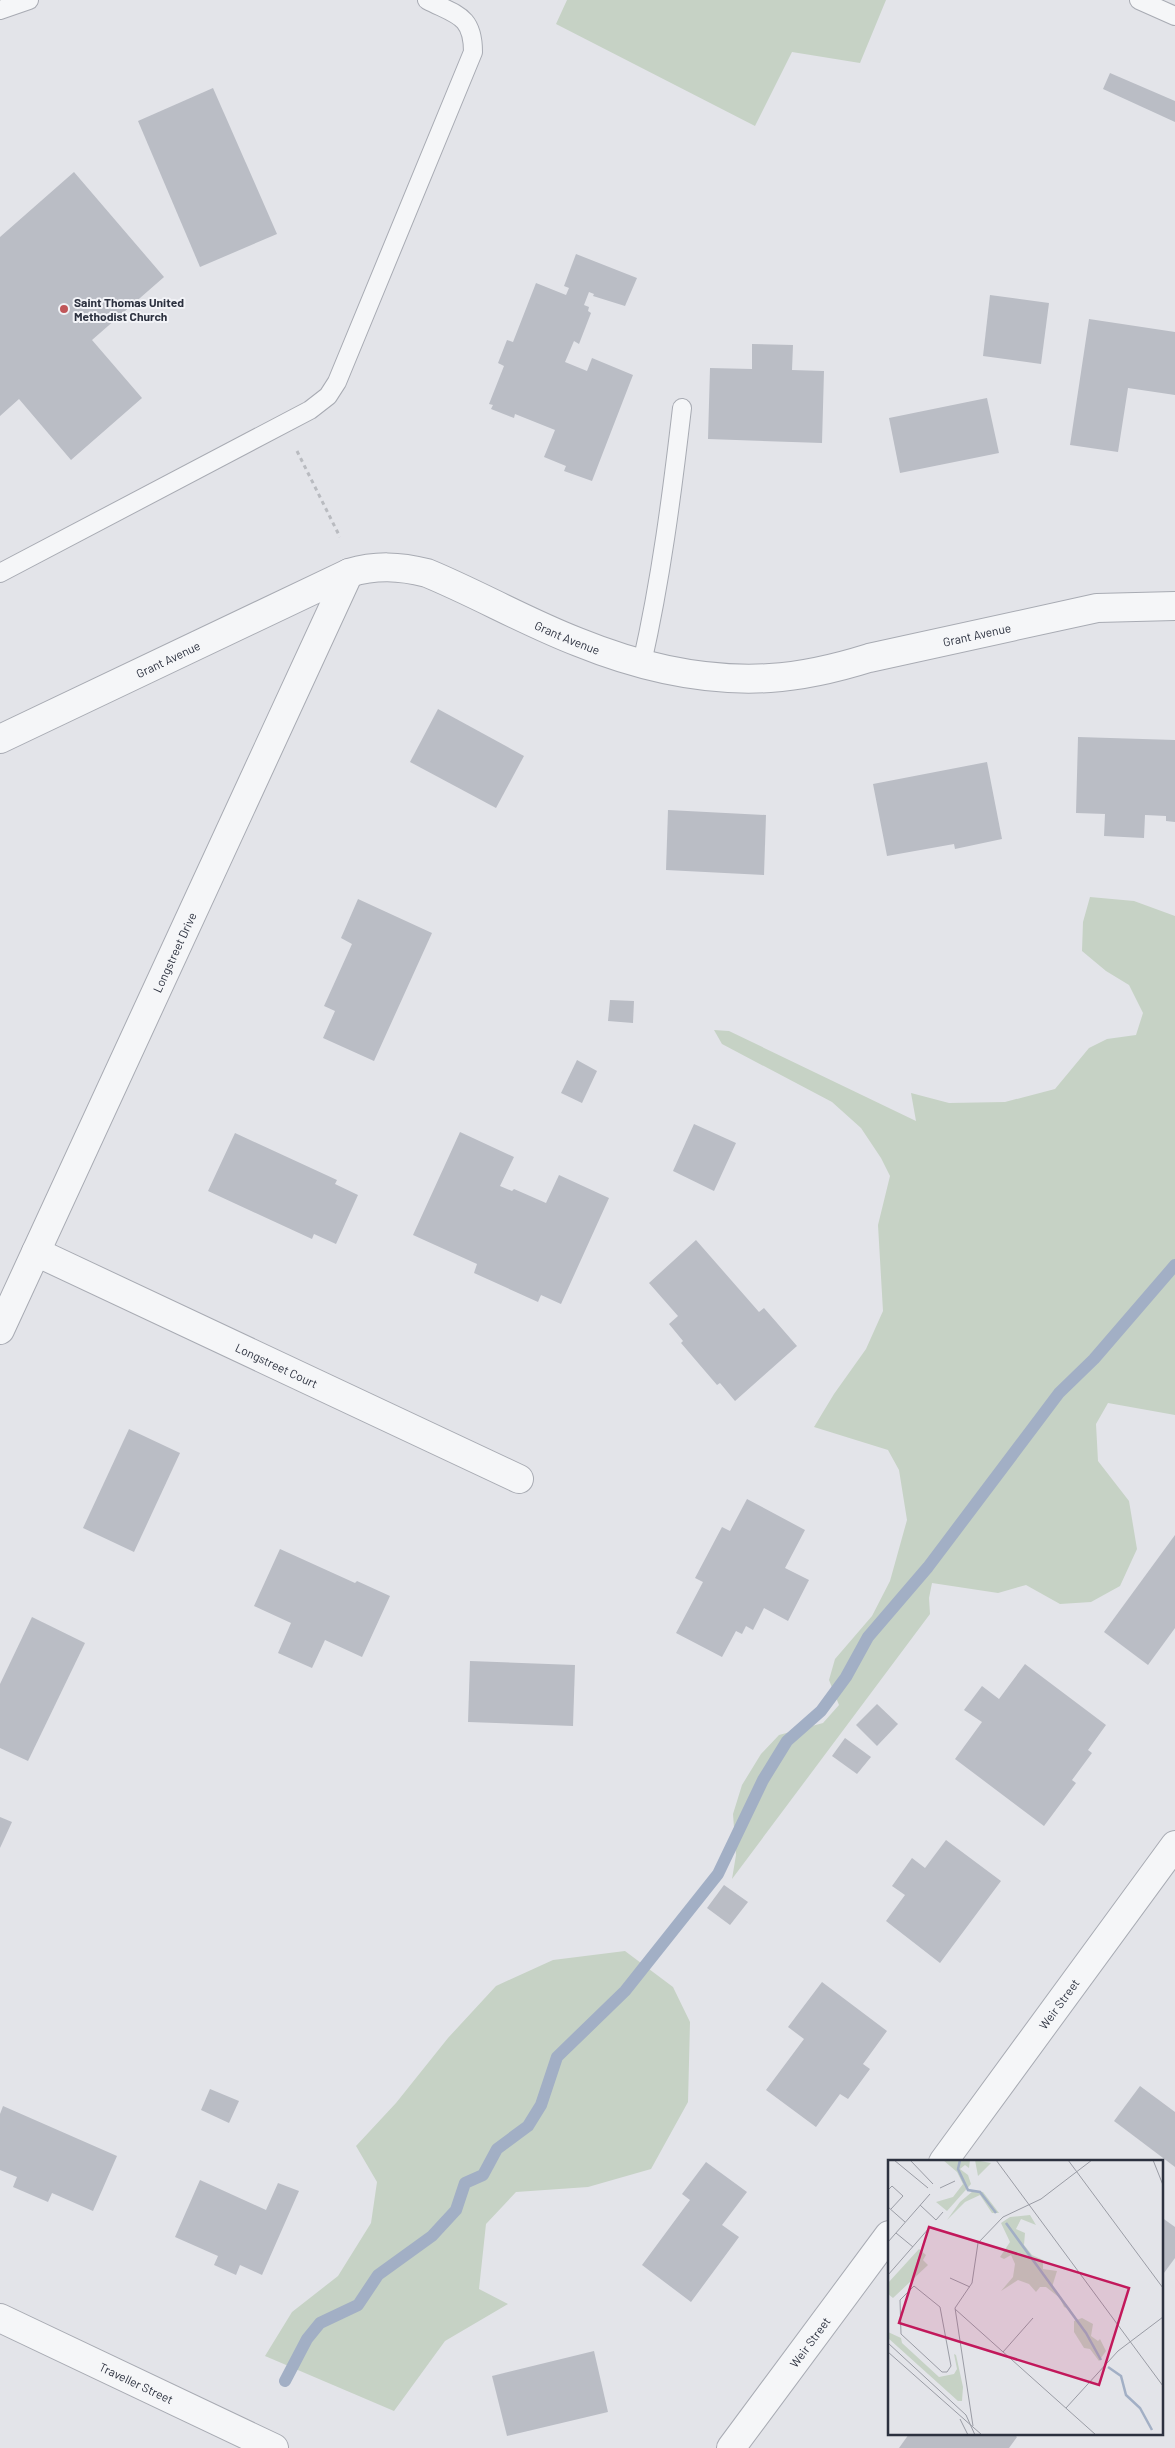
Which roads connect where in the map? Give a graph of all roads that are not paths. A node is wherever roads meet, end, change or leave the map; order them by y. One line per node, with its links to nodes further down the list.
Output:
1 (29, 0): 4 (lane)
2 (427, 0): 8 (lane)
3 (1139, 0): 5 (lane)
4 (0, 10)
5 (1175, 16)
6 (682, 408): 10 (lane)
7 (353, 572): 10 (street, Grant Avenue); 11 (street, Grant Avenue); 12 (street, Longstreet Drive)
8 (0, 573)
9 (1175, 606): 10 (street, Grant Avenue)
10 (642, 663)
11 (0, 739)
12 (36, 1252): 13 (street, Longstreet Drive); 14 (street, Longstreet Court)
13 (0, 1330)
14 (519, 1479)
15 (1175, 1845): 16 (street, Weir Street)
16 (944, 2160)
17 (888, 2236): 20 (street, Weir Street)
18 (0, 2318): 19 (street, Traveller Street)
19 (274, 2448)
20 (731, 2448)

